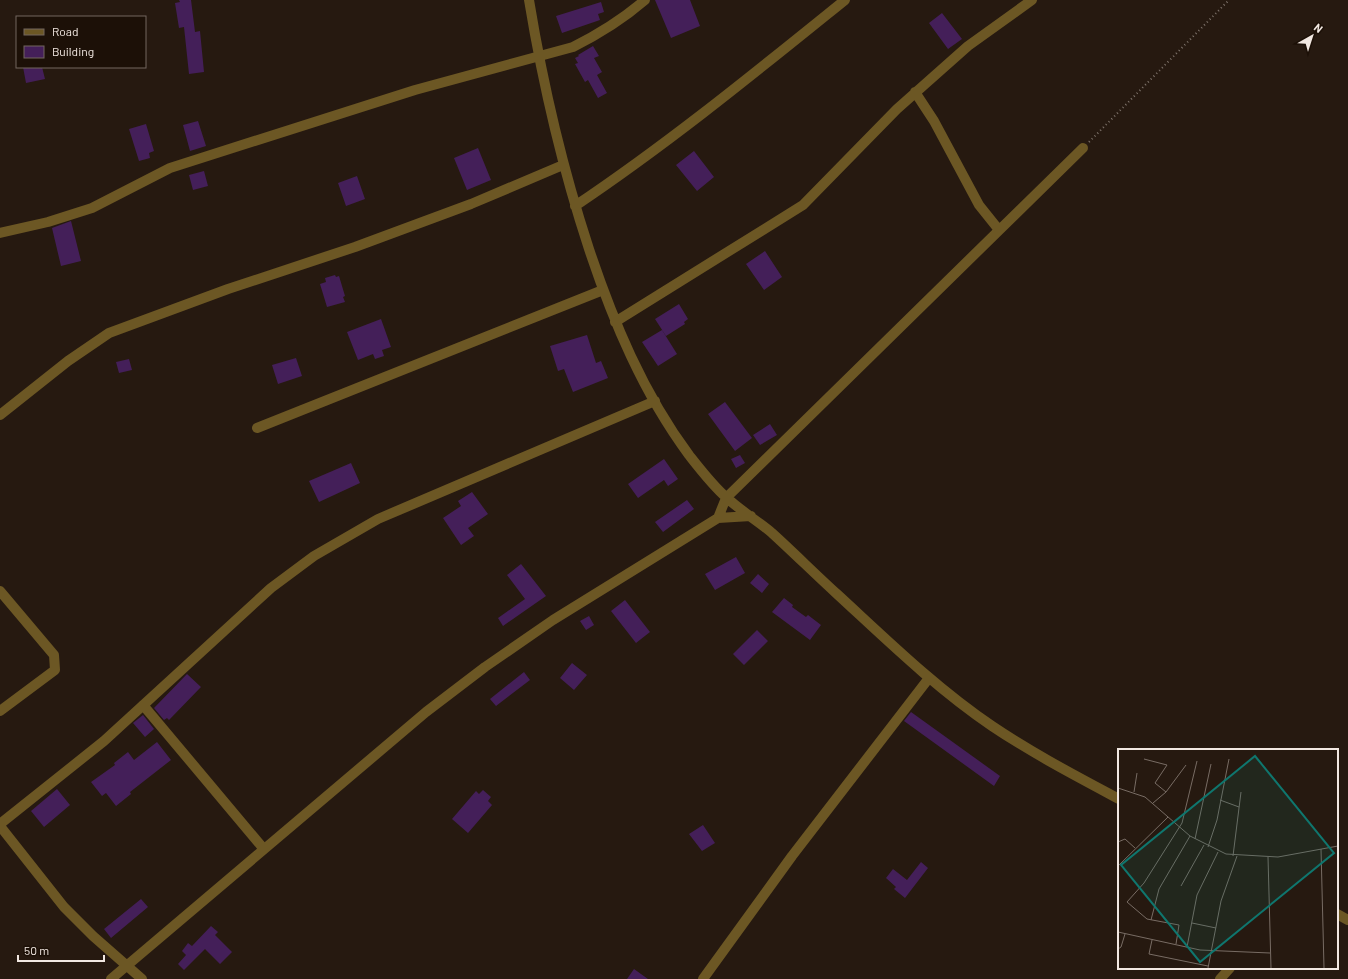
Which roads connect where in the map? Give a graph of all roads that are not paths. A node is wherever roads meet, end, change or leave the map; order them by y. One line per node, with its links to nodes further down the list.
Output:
1 (529, 0): 5 (street)
2 (645, 0): 5 (street)
3 (845, 0): 9 (street)
4 (1032, 0): 6 (street)
5 (538, 58): 8 (street); 11 (street)
6 (915, 92): 10 (street); 13 (street)
7 (1083, 148): 10 (street)
8 (563, 165): 9 (street); 15 (street)
9 (575, 206): 12 (street)
10 (999, 230): 17 (street)
11 (0, 233)
12 (603, 290): 13 (street); 16 (street)
13 (615, 322): 14 (street)
14 (655, 401): 17 (street); 22 (street)
15 (0, 415)
16 (256, 428)
17 (726, 498): 18 (street); 19 (street)
18 (751, 516): 19 (street); 21 (street)
19 (718, 518): 26 (street)
20 (0, 591): 23 (street)
21 (929, 678): 24 (street); 33 (street)
22 (143, 705): 25 (street); 26 (street)
23 (0, 711)
24 (1118, 797)
25 (0, 825): 29 (street)
26 (263, 848): 29 (street)
27 (1338, 915): 28 (street)
28 (1348, 920)
29 (127, 965): 31 (street); 32 (street)
30 (1229, 969): 34 (street)
31 (111, 979)
32 (142, 979)
33 (703, 979)
34 (1220, 979)

